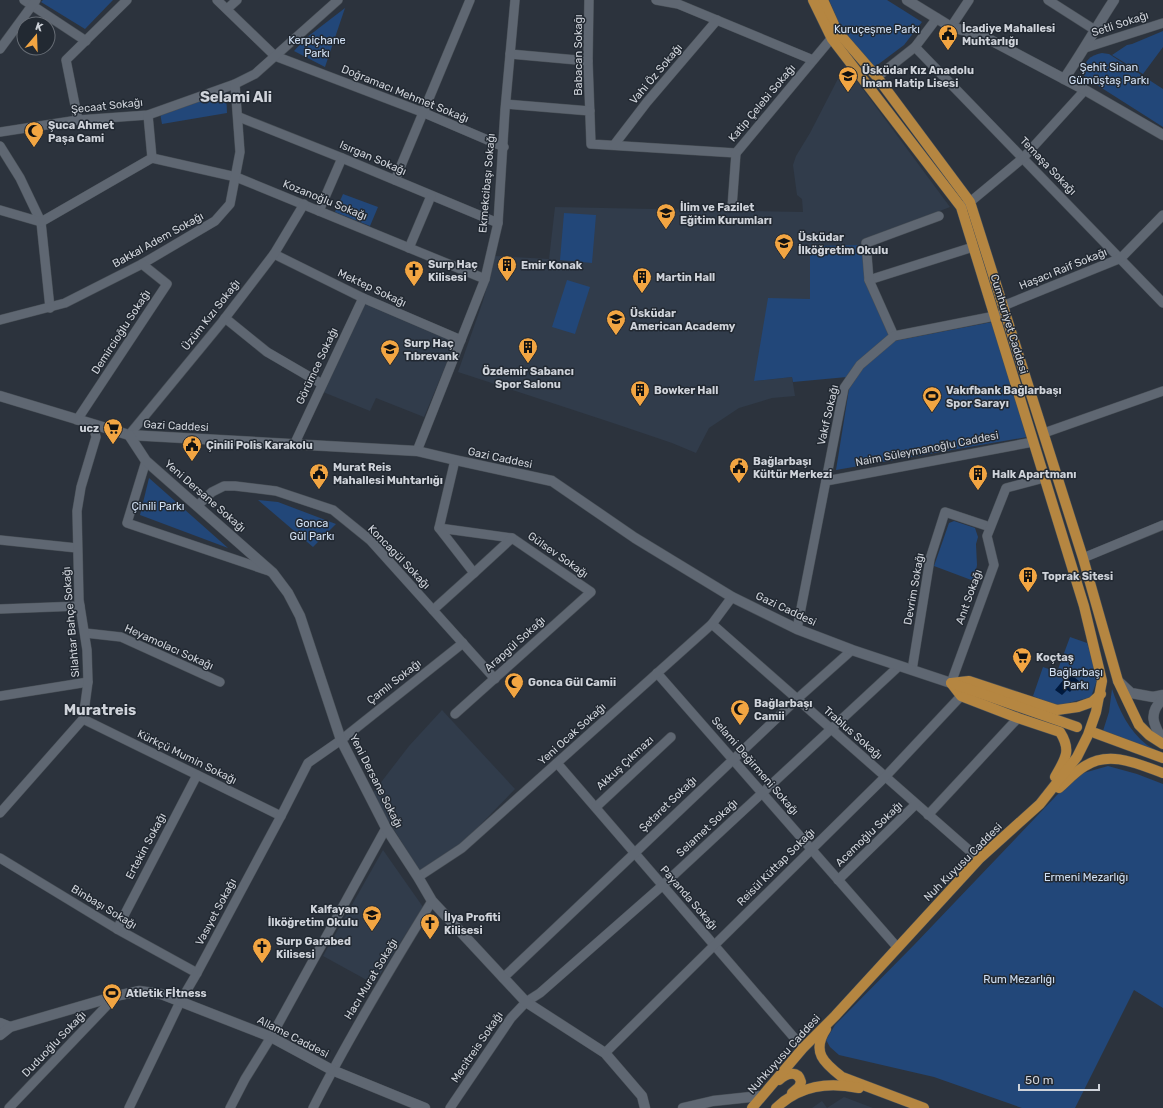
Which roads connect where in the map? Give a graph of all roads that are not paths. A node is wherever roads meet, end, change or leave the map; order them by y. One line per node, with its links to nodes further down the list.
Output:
1 (24, 0): 16 (street)
2 (127, 0): 24 (street)
3 (217, 0): 17 (street)
4 (237, 0): 17 (street)
5 (338, 0): 29 (street, Şecaat Sokağı)
6 (515, 0): 28 (street, Ekmekcibaşı Sokağı)
7 (590, 0): 31 (street, Babacan Sokağı)
8 (656, 0): 19 (street)
9 (813, 0): 23 (main road, Cumhuriyet Caddesi)
10 (823, 0): 23 (main road, Cumhuriyet Caddesi)
11 (907, 0): 18 (street)
12 (969, 0): 21 (street)
13 (1048, 0): 22 (street)
14 (1114, 0): 22 (street)
15 (467, 2): 38 (street)
16 (34, 3): 24 (street); 27 (street)
17 (227, 9): 29 (street)
18 (937, 18): 21 (street); 25 (street)
19 (717, 20): 30 (street); 45 (street, Vahi Öz Sokağı)
20 (1163, 23): 26 (street, Setli Sokağı)
21 (951, 27): 33 (street)
22 (1095, 30): 26 (street)
23 (834, 35): 30 (street, Katip Çelebi Sokağı); 32 (main road, Cumhuriyet Caddesi); 58 (main road, Cumhuriyet Caddesi)
24 (86, 41): 41 (street)
25 (915, 47): 32 (street); 51 (street, Temaşa Sokağı)
26 (1085, 48): 33 (street)
27 (0, 49)
28 (510, 54): 31 (street); 36 (street, Ekmekcibaşı Sokağı)
29 (275, 56): 34 (street, Şecaat Sokağı); 38 (street, Doğramacı Mehmet Sokağı)
30 (813, 60): 48 (street, Katip Çelebi Sokağı)
31 (588, 61): 37 (street, Babacan Sokağı)
32 (877, 77): 55 (main road, Cumhuriyet Caddesi)
33 (1064, 79): 35 (street)
34 (236, 84): 39 (street, Şecaat Sokağı); 40 (street, Bakkal Adem Sokağı)
35 (1085, 90): 43 (street); 51 (street)
36 (506, 104): 37 (street, Babacan Sokağı); 47 (street, Ekmekcibaşı Sokağı)
37 (590, 110): 44 (street, Babacan Sokağı)
38 (422, 112): 47 (street, Doğramacı Mehmet Sokağı); 53 (street)
39 (148, 115): 41 (street, Şecaat Sokağı); 49 (street)
40 (239, 117): 50 (street, Isırgan Sokağı); 52 (street, Bakkal Adem Sokağı)
41 (78, 120): 42 (street, Şecaat Sokağı)
42 (0, 132)
43 (1163, 135)
44 (591, 144): 45 (street, Katip Çelebi Sokağı)
45 (614, 145): 48 (street, Katip Çelebi Sokağı)
46 (0, 146): 63 (street)
47 (504, 146): 64 (street, Ekmekcibaşı Sokağı)
48 (736, 153): 57 (street)
49 (152, 158): 52 (street, Kozanoğlu Sokağı); 63 (street)
50 (342, 158): 53 (street, Isırgan Sokağı); 60 (street)
51 (1023, 158): 55 (street); 68 (street, Temaşa Sokağı)
52 (236, 177): 56 (street, Kozanoğlu Sokağı); 69 (street, Bakkal Adem Sokağı)
53 (395, 180): 54 (street, Isırgan Sokağı)
54 (431, 196): 64 (street, Isırgan Sokağı); 66 (street)
55 (970, 202): 58 (street); 75 (main road, Cumhuriyet Caddesi)
56 (304, 204): 60 (street, Kozanoğlu Sokağı); 67 (street, Üzüm Kızı Sokağı)
57 (732, 206)
58 (961, 207): 65 (main road, Cumhuriyet Caddesi)
59 (0, 210): 63 (street)
60 (319, 211): 66 (street, Kozanoğlu Sokağı)
61 (1163, 215): 68 (street, Haşacı Raif Sokağı)
62 (939, 216): 71 (street)
63 (41, 222): 74 (street)
64 (498, 223): 70 (street, Ekmekcibaşı Sokağı)
65 (973, 247): 71 (street); 76 (main road, Cumhuriyet Caddesi)
66 (409, 248): 70 (street, Kozanoğlu Sokağı)
67 (274, 254): 72 (street, Mektep Sokağı); 77 (street, Üzüm Kızı Sokağı)
68 (1121, 258): 73 (street, Temaşa Sokağı); 75 (street, Haşacı Raif Sokağı)
69 (142, 264): 74 (street, Bakkal Adem Sokağı); 84 (street, Demircioğlu Sokağı)
70 (485, 279): 80 (street, Ekmekcibaşı Sokağı)
71 (869, 280): 79 (street)
72 (362, 298): 80 (street, Mektep Sokağı); 81 (street, Görümce Sokağı)
73 (1163, 303)
74 (50, 308): 78 (street, Bakkal Adem Sokağı)
75 (1005, 310): 76 (street, Vakıf Sokağı); 86 (main road, Cumhuriyet Caddesi)
76 (994, 316): 79 (street, Vakıf Sokağı); 88 (main road, Cumhuriyet Caddesi)
77 (225, 318): 81 (street); 87 (street, Üzüm Kızı Sokağı)
78 (0, 320)
79 (894, 336): 94 (street, Vakıf Sokağı)
80 (461, 340): 90 (street, Ekmekcibaşı Sokağı)
81 (322, 384): 89 (street, Görümce Sokağı)
82 (1163, 391): 86 (street)
83 (0, 396): 84 (street, Gazi Caddesi)
84 (77, 420): 85 (street, Gazi Caddesi)
85 (93, 425): 87 (street, Gazi Caddesi); 101 (street, Silahtar Bahçe Sokağı)
86 (1044, 434): 102 (main road, Cumhuriyet Caddesi)
87 (129, 436): 89 (street, Gazi Caddesi); 92 (street, Yeni Dersane Sokağı)
88 (1033, 442): 93 (main road, Cumhuriyet Caddesi); 94 (street, Naim Süleymanoğlu Caddesi)
89 (294, 445): 90 (street, Gazi Caddesi)
90 (417, 451): 91 (street, Gazi Caddesi)
91 (455, 460): 98 (street); 106 (street, Gazi Caddesi)
92 (146, 461): 95 (street, Yeni Dersane Sokağı); 103 (street)
93 (1044, 478): 97 (street, Anıt Sokağı); 123 (main road, Cumhuriyet Caddesi)
94 (826, 481): 111 (street, Vakıf Sokağı)
95 (197, 506): 103 (street, Yeni Dersane Sokağı); 109 (street, Koncagül Sokağı)
96 (1163, 525): 102 (street)
97 (990, 527): 116 (street, Devrim Sokağı); 122 (street, Anıt Sokağı)
98 (439, 528): 99 (street, Gülsev Sokağı); 104 (street)
99 (512, 538): 104 (street, Gülsev Sokağı); 105 (street, Gülsev Sokağı)
100 (0, 540): 101 (street)
101 (77, 548): 107 (street, Silahtar Bahçe Sokağı)
102 (1083, 558): 119 (main road, Cumhuriyet Caddesi)
103 (273, 573): 136 (street, Yeni Dersane Sokağı)
104 (474, 573): 109 (street, Gülsev Sokağı)
105 (591, 592): 118 (street, Arapgül Sokağı)
106 (732, 597): 110 (street, Yeni Ocak Sokağı); 111 (street, Gazi Caddesi)
107 (80, 606): 108 (street); 112 (street, Silahtar Bahçe Sokağı)
108 (0, 609)
109 (433, 610): 113 (street, Koncagül Sokağı)
110 (712, 624): 117 (street, Yeni Ocak Sokağı); 127 (street, Trablus Sokağı)
111 (797, 629): 114 (street, Gazi Caddesi)
112 (85, 633): 120 (street, Silahtar Bahçe Sokağı); 121 (street, Heyamolacı Sokağı)
113 (463, 643): 118 (street, Koncagül Sokağı); 136 (street, Çamlı Sokağı)
114 (852, 650): 115 (street, Gazi Caddesi); 127 (street, Şetaret Sokağı)
115 (899, 666): 116 (street, Gazi Caddesi); 133 (street, Selamet Sokağı)
116 (912, 670): 122 (street, Gazi Caddesi)
117 (657, 673): 139 (street, Selami Değirmeni Sokağı); 140 (street, Yeni Ocak Sokağı)
118 (495, 679): 129 (street, Arapgül Sokağı)
119 (1118, 681): 124 (street); 137 (main road, Cumhuriyet Caddesi)
120 (88, 682): 125 (street); 131 (street, Silahtar Bahçe Sokağı)
121 (220, 682)
122 (951, 683): 123 (main road); 126 (main road); 132 (main road)
123 (1100, 694): 146 (main road, Nuh Kuyusu Caddesi)
124 (1163, 695)
125 (0, 696)
126 (961, 696): 130 (main road); 143 (street, Reisül Küttap Sokağı)
127 (796, 699): 133 (street, Trablus Sokağı); 139 (street, Şetaret Sokağı)
128 (1163, 699): 137 (street)
129 (455, 714)
130 (1018, 718): 146 (main road); 149 (street)
131 (83, 719): 142 (street, Kürkçü Mumin Sokağı); 148 (street)
132 (1077, 727)
133 (831, 729): 143 (street, Trablus Sokağı); 144 (street, Selamet Sokağı)
134 (1095, 733): 138 (main road)
135 (670, 737): 147 (street, Akkuş Çıkmazı)
136 (341, 740): 150 (street, Vasıyet Sokağı); 151 (street, Yeni Dersane Sokağı)
137 (1163, 743)
138 (1163, 758)
139 (733, 760): 144 (street, Selami Değirmeni Sokağı); 153 (street, Şetaret Sokağı)
140 (558, 763): 147 (street, Payanda Sokağı); 156 (street, Yeni Ocak Sokağı)
141 (1163, 772): 146 (main road)
142 (197, 775): 150 (street, Kürkçü Mumin Sokağı); 160 (street, Ertekin Sokağı)
143 (885, 777): 145 (street, Trablus Sokağı); 152 (street, Reisül Küttap Sokağı)
144 (762, 793): 152 (street, Selami Değirmeni Sokağı); 158 (street, Selamet Sokağı)
145 (916, 804): 149 (street, Trablus Sokağı); 157 (street, Acemoğlu Sokağı)
146 (1040, 804): 155 (main road, Nuh Kuyusu Caddesi)
147 (596, 807): 153 (street, Payanda Sokağı)
148 (0, 813)
149 (928, 815): 155 (street, Trablus Sokağı)
150 (281, 816): 163 (street, Vasıyet Sokağı)
151 (386, 828): 156 (street, Yeni Dersane Sokağı); 172 (street)
152 (812, 849): 157 (street, Selami Değirmeni Sokağı); 161 (street, Reisül Küttap Sokağı)
153 (635, 853): 158 (street, Payanda Sokağı); 164 (street, Şetaret Sokağı)
154 (0, 858): 160 (street, Binbaşı Sokağı)
155 (979, 860): 162 (main road, Nuh Kuyusu Caddesi)
156 (418, 877): 159 (street, Yeni Dersane Sokağı)
157 (838, 880): 162 (street, Selami Değirmeni Sokağı)
158 (663, 885): 161 (street, Payanda Sokağı); 167 (street, Selamet Sokağı)
159 (432, 901): 164 (street, Yeni Dersane Sokağı); 175 (street, Hacı Murat Sokağı)
160 (117, 929): 163 (street, Binbaşı Sokağı)
161 (714, 945): 173 (street, Payanda Sokağı); 174 (street, Reisül Küttap Sokağı)
162 (898, 947): 168 (main road, Nuh Kuyusu Caddesi)
163 (197, 973): 166 (street, Vasıyet Sokağı)
164 (503, 978): 167 (street, Yeni Dersane Sokağı)
165 (116, 996): 166 (street, Allame Caddesi); 170 (street, Allame Caddesi); 180 (street, Duduoğlu Sokağı)
166 (180, 1002): 172 (street, Allame Caddesi); 181 (street, Vasıyet Sokağı)
167 (526, 1002): 174 (street, Yeni Dersane Sokağı); 185 (street, Mecitreis Sokağı)
168 (835, 1016): 173 (main road, Nuhkuyusu Caddesi); 177 (main road)
169 (0, 1023): 170 (street)
170 (10, 1027): 171 (street)
171 (0, 1035)
172 (271, 1036): 175 (street, Allame Caddesi); 182 (street)
173 (803, 1048): 176 (main road, Nuhkuyusu Caddesi)
174 (605, 1053): 186 (street, Yeni Dersane Sokağı)
175 (332, 1070): 183 (street, Hacı Murat Sokağı); 184 (street, Allame Caddesi)
176 (772, 1085): 178 (main road, Nuhkuyusu Caddesi); 179 (main road)
177 (881, 1092): 179 (main road); 190 (main road)
178 (760, 1096): 187 (street); 188 (main road, Nuhkuyusu Caddesi)
179 (786, 1098): 189 (main road)
180 (9, 1108)
181 (129, 1108)
182 (230, 1108)
183 (313, 1108)
184 (425, 1108)
185 (450, 1108)
186 (645, 1108)
187 (683, 1108)
188 (752, 1108)
189 (776, 1108)
190 (924, 1108)

